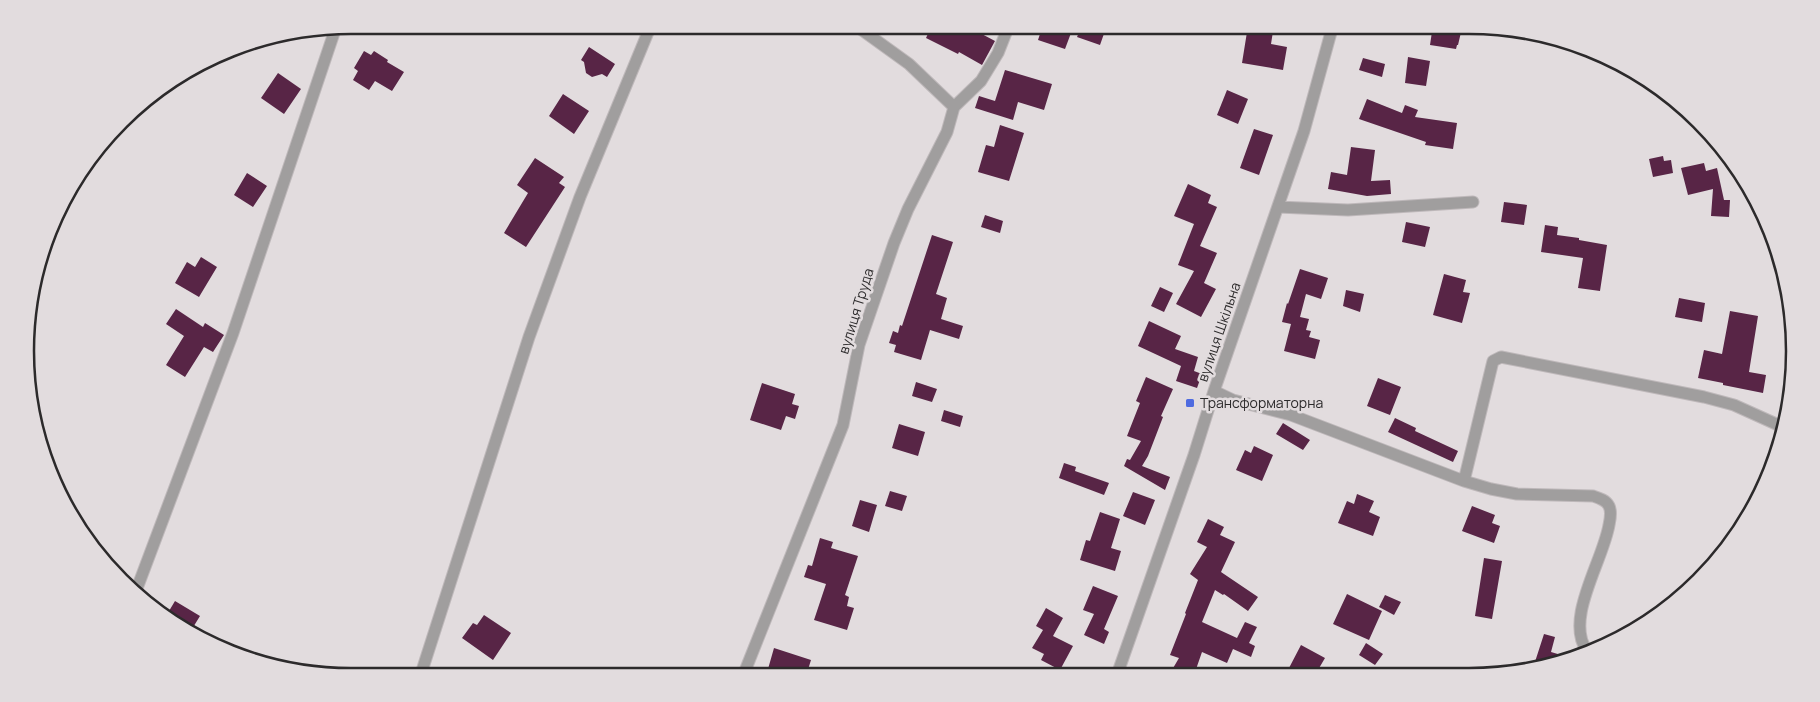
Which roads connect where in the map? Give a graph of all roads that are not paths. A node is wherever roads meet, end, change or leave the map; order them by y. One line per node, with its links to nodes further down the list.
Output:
1 (334, 34): 12 (street)
2 (647, 34): 14 (street)
3 (867, 34): 6 (street)
4 (1005, 34): 6 (street)
5 (1331, 34): 8 (street, вулиця Шкільна)
6 (954, 107): 15 (street, вулиця Труда)
7 (1473, 202): 8 (street)
8 (1278, 207): 9 (street, вулиця Шкільна)
9 (1214, 391): 11 (street); 16 (street, вулиця Шкільна)
10 (1777, 425): 11 (street)
11 (1464, 482): 13 (street)
12 (138, 586)
13 (1585, 646)
14 (423, 668)
15 (746, 668)
16 (1119, 668)

